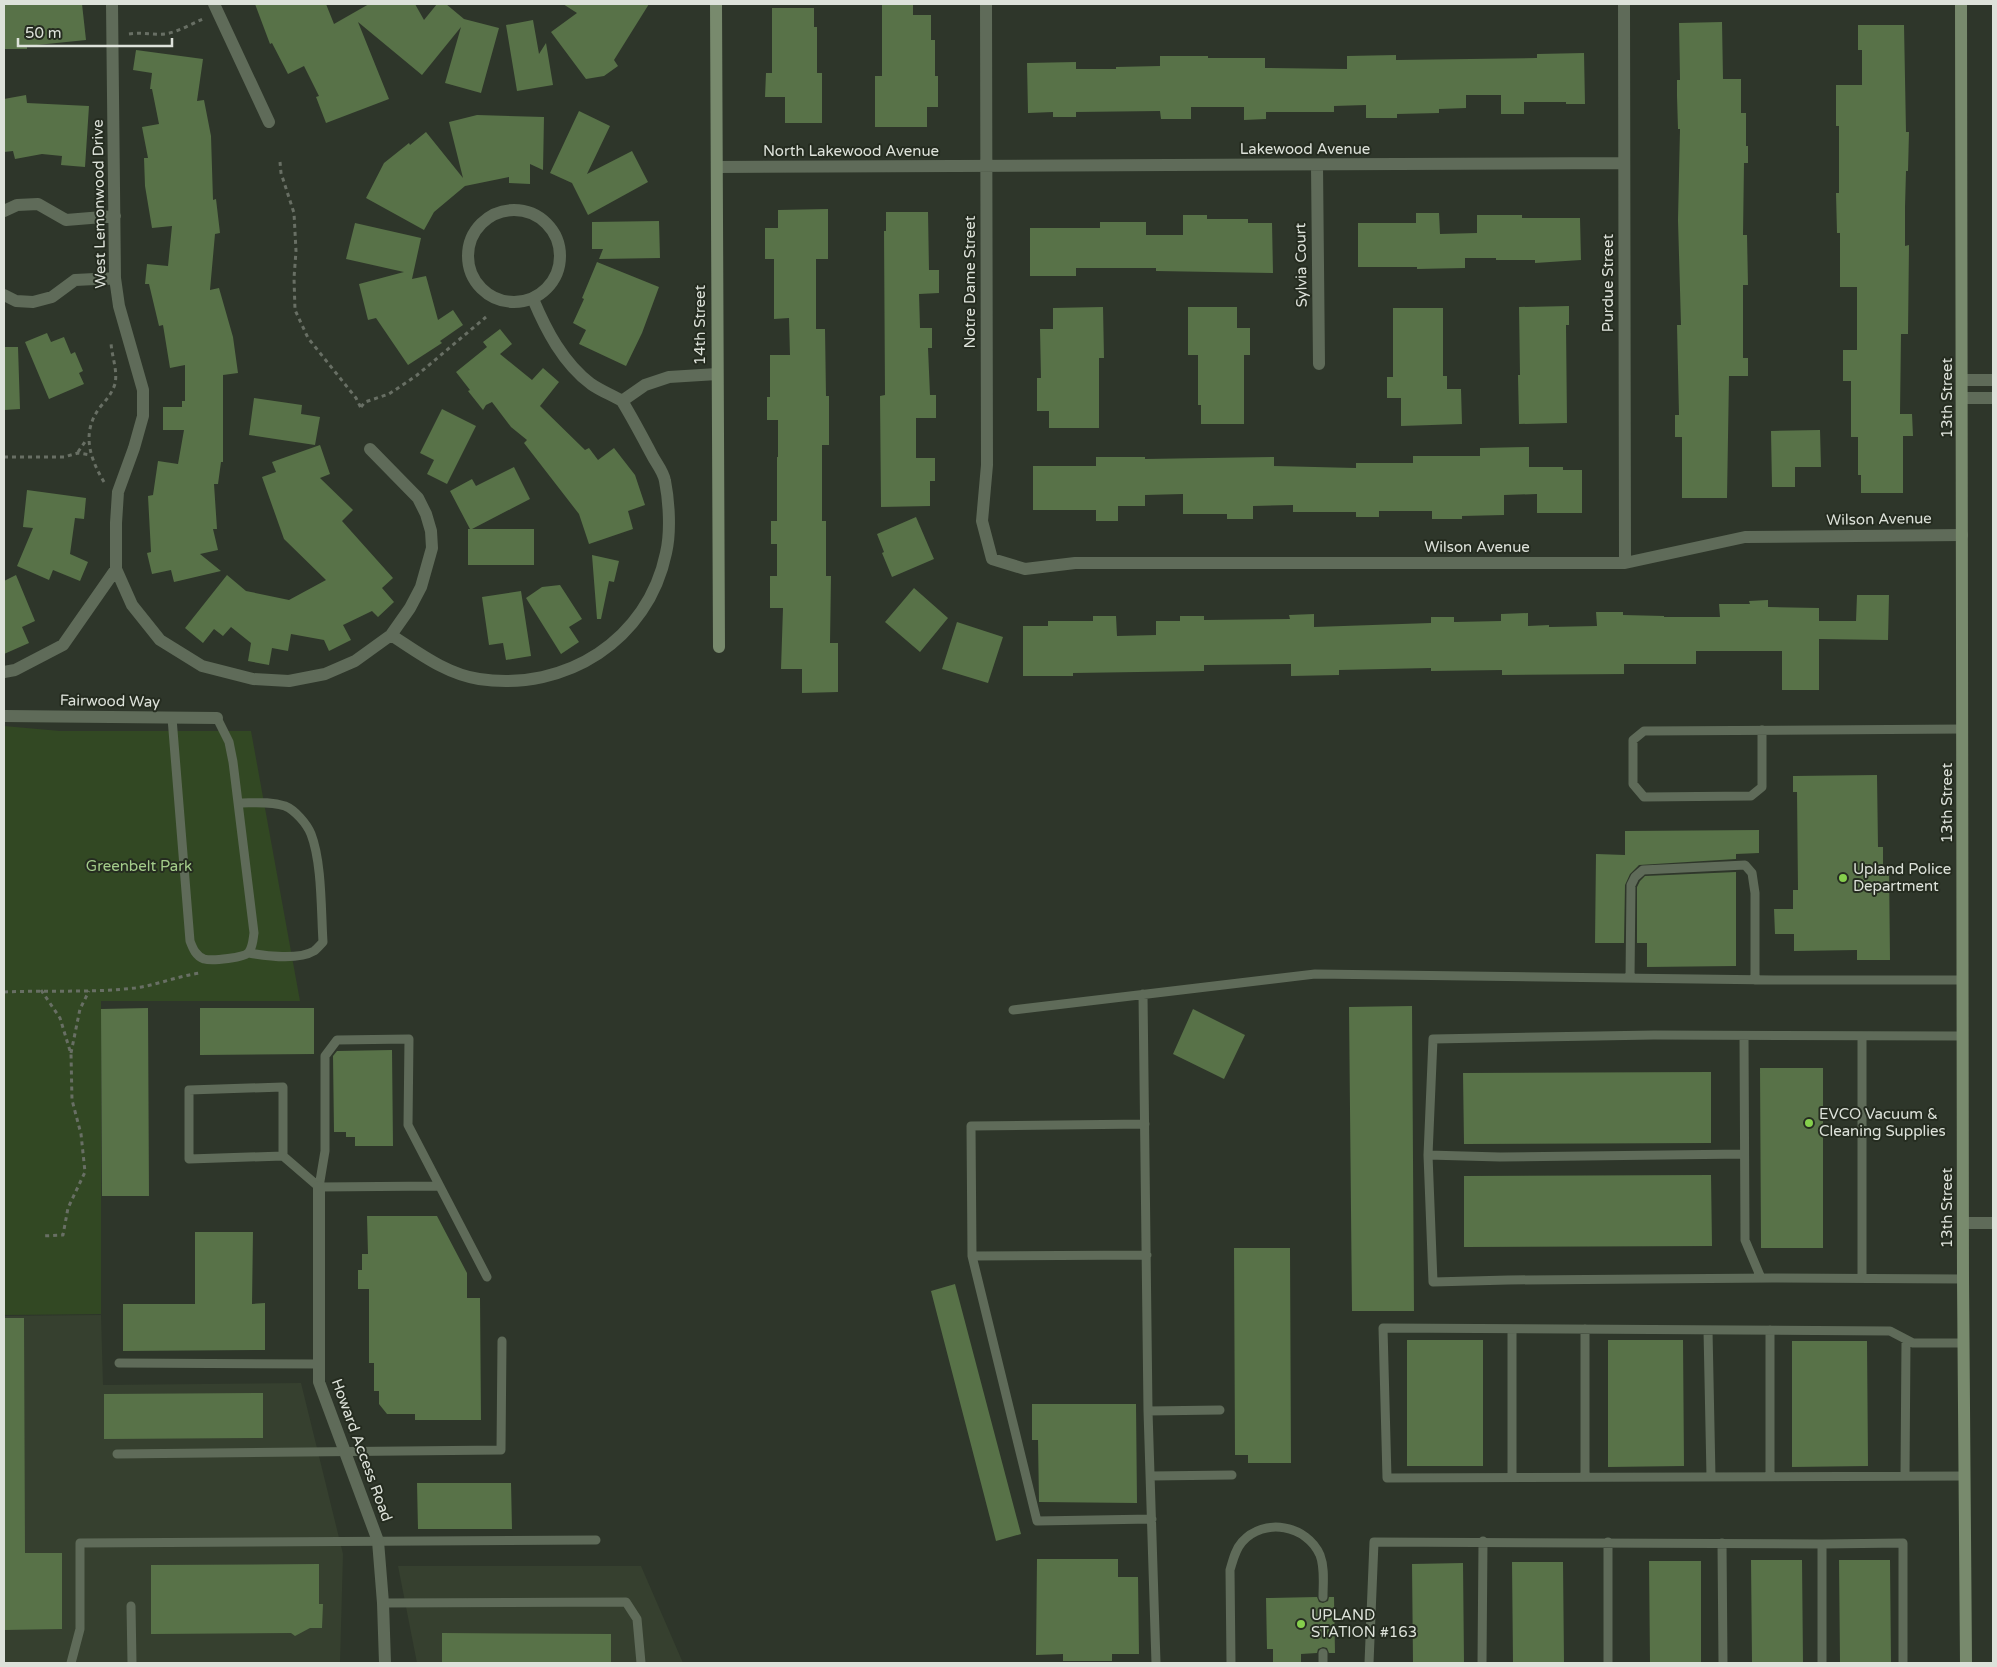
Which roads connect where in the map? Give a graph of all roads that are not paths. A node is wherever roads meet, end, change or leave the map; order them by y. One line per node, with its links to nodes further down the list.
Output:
1 (112, 4): 13 (street, West Lemonwood Drive)
2 (214, 4): 7 (street)
3 (716, 4): 11 (street, 14th Street)
4 (986, 4): 10 (street, Notre Dame Street)
5 (1624, 4): 8 (street, Purdue Street)
6 (1962, 4): 19 (street, 13th Street)
7 (269, 122)
8 (1624, 164): 9 (street, Lakewood Avenue); 27 (street, Purdue Street)
9 (1317, 166): 10 (street, Lakewood Avenue); 17 (street, Sylvia Court)
10 (986, 167): 11 (street, North Lakewood Avenue); 26 (street, Notre Dame Street)
11 (716, 168): 18 (street, 14th Street)
12 (4, 211): 13 (street)
13 (115, 216): 14 (street, West Lemonwood Drive)
14 (115, 278): 15 (street); 28 (street, West Lemonwood Drive)
15 (4, 295)
16 (533, 298): 16 (street); 23 (street)
17 (1319, 364)
18 (716, 374): 23 (street); 30 (street, 14th Street)
19 (1963, 380): 20 (street); 21 (street, 13th Street)
20 (1993, 380)
21 (1963, 398): 22 (street); 25 (street, 13th Street)
22 (1993, 398)
23 (622, 401): 29 (street)
24 (370, 449): 29 (street)
25 (1962, 535): 27 (street, Wilson Avenue); 35 (street, 13th Street)
26 (992, 559): 27 (street, Wilson Avenue)
27 (1625, 563)
28 (116, 569): 29 (street, West Lemonwood Drive); 31 (street)
29 (391, 636)
30 (719, 646)
31 (4, 672)
32 (4, 716): 33 (street, Fairwood Way)
33 (172, 718): 34 (street, Fairwood Way); 38 (lane)
34 (216, 718): 37 (lane)
35 (1963, 729): 36 (lane); 41 (street, 13th Street)
36 (1762, 730): 36 (lane)
37 (238, 803): 38 (lane); 38 (lane)
38 (249, 953)
39 (1630, 978): 40 (lane); 40 (lane); 42 (lane)
40 (1755, 980): 41 (lane)
41 (1963, 980): 45 (street, 13th Street)
42 (1144, 994): 43 (lane); 47 (lane)
43 (1012, 1010)
44 (1744, 1036): 46 (lane); 48 (lane); 49 (lane)
45 (1963, 1036): 46 (lane); 54 (street, 13th Street)
46 (1862, 1037): 59 (lane)
47 (1145, 1124): 55 (lane); 56 (lane)
48 (1744, 1154): 49 (lane); 58 (lane)
49 (1428, 1155): 58 (lane)
50 (283, 1156): 50 (lane); 52 (lane)
51 (439, 1186): 52 (lane); 52 (lane); 57 (lane)
52 (319, 1187): 69 (street, Howard Access Road)
53 (1993, 1223): 54 (street)
54 (1963, 1224): 60 (street, 13th Street)
55 (1146, 1255): 56 (lane); 71 (lane)
56 (972, 1256): 82 (lane)
57 (487, 1277)
58 (1761, 1278): 59 (lane)
59 (1862, 1278): 60 (lane)
60 (1963, 1279): 67 (street, 13th Street)
61 (1512, 1329): 62 (lane); 79 (lane); 79 (lane)
62 (1585, 1329): 63 (lane); 80 (lane)
63 (1708, 1330): 64 (lane); 81 (lane)
64 (1770, 1330): 65 (lane); 76 (lane)
65 (1906, 1340): 67 (lane); 77 (lane)
66 (502, 1341): 72 (lane)
67 (1964, 1343): 78 (street, 13th Street)
68 (119, 1363): 69 (lane)
69 (319, 1364): 72 (street, Howard Access Road)
70 (1220, 1410): 71 (lane)
71 (1148, 1411): 75 (lane)
72 (345, 1452): 73 (lane); 84 (street, Howard Access Road)
73 (117, 1454)
74 (1232, 1475): 75 (lane)
75 (1150, 1476): 82 (lane)
76 (1770, 1476): 77 (lane); 81 (lane)
77 (1905, 1476): 78 (lane)
78 (1965, 1476): 106 (street, 13th Street)
79 (1512, 1477): 80 (lane)
80 (1585, 1477): 81 (lane)
81 (1711, 1477)
82 (1152, 1519): 97 (lane)
83 (596, 1540): 84 (lane)
84 (378, 1541): 90 (street, Howard Access Road); 93 (lane)
85 (1483, 1542): 86 (lane); 100 (lane); 101 (lane)
86 (1608, 1542): 87 (lane); 102 (lane)
87 (1722, 1543): 88 (lane); 103 (lane)
88 (1822, 1544): 104 (lane); 105 (lane)
89 (1323, 1597): 98 (lane)
90 (383, 1603): 95 (street, Howard Access Road); 96 (lane)
91 (131, 1606): 94 (lane)
92 (1323, 1653): 99 (lane)
93 (71, 1663)
94 (132, 1663)
95 (385, 1663)
96 (641, 1663)
97 (1156, 1663)
98 (1231, 1663)
99 (1323, 1663)
100 (1369, 1663)
101 (1482, 1663)
102 (1608, 1663)
103 (1723, 1663)
104 (1822, 1663)
105 (1903, 1663)
106 (1966, 1663)

